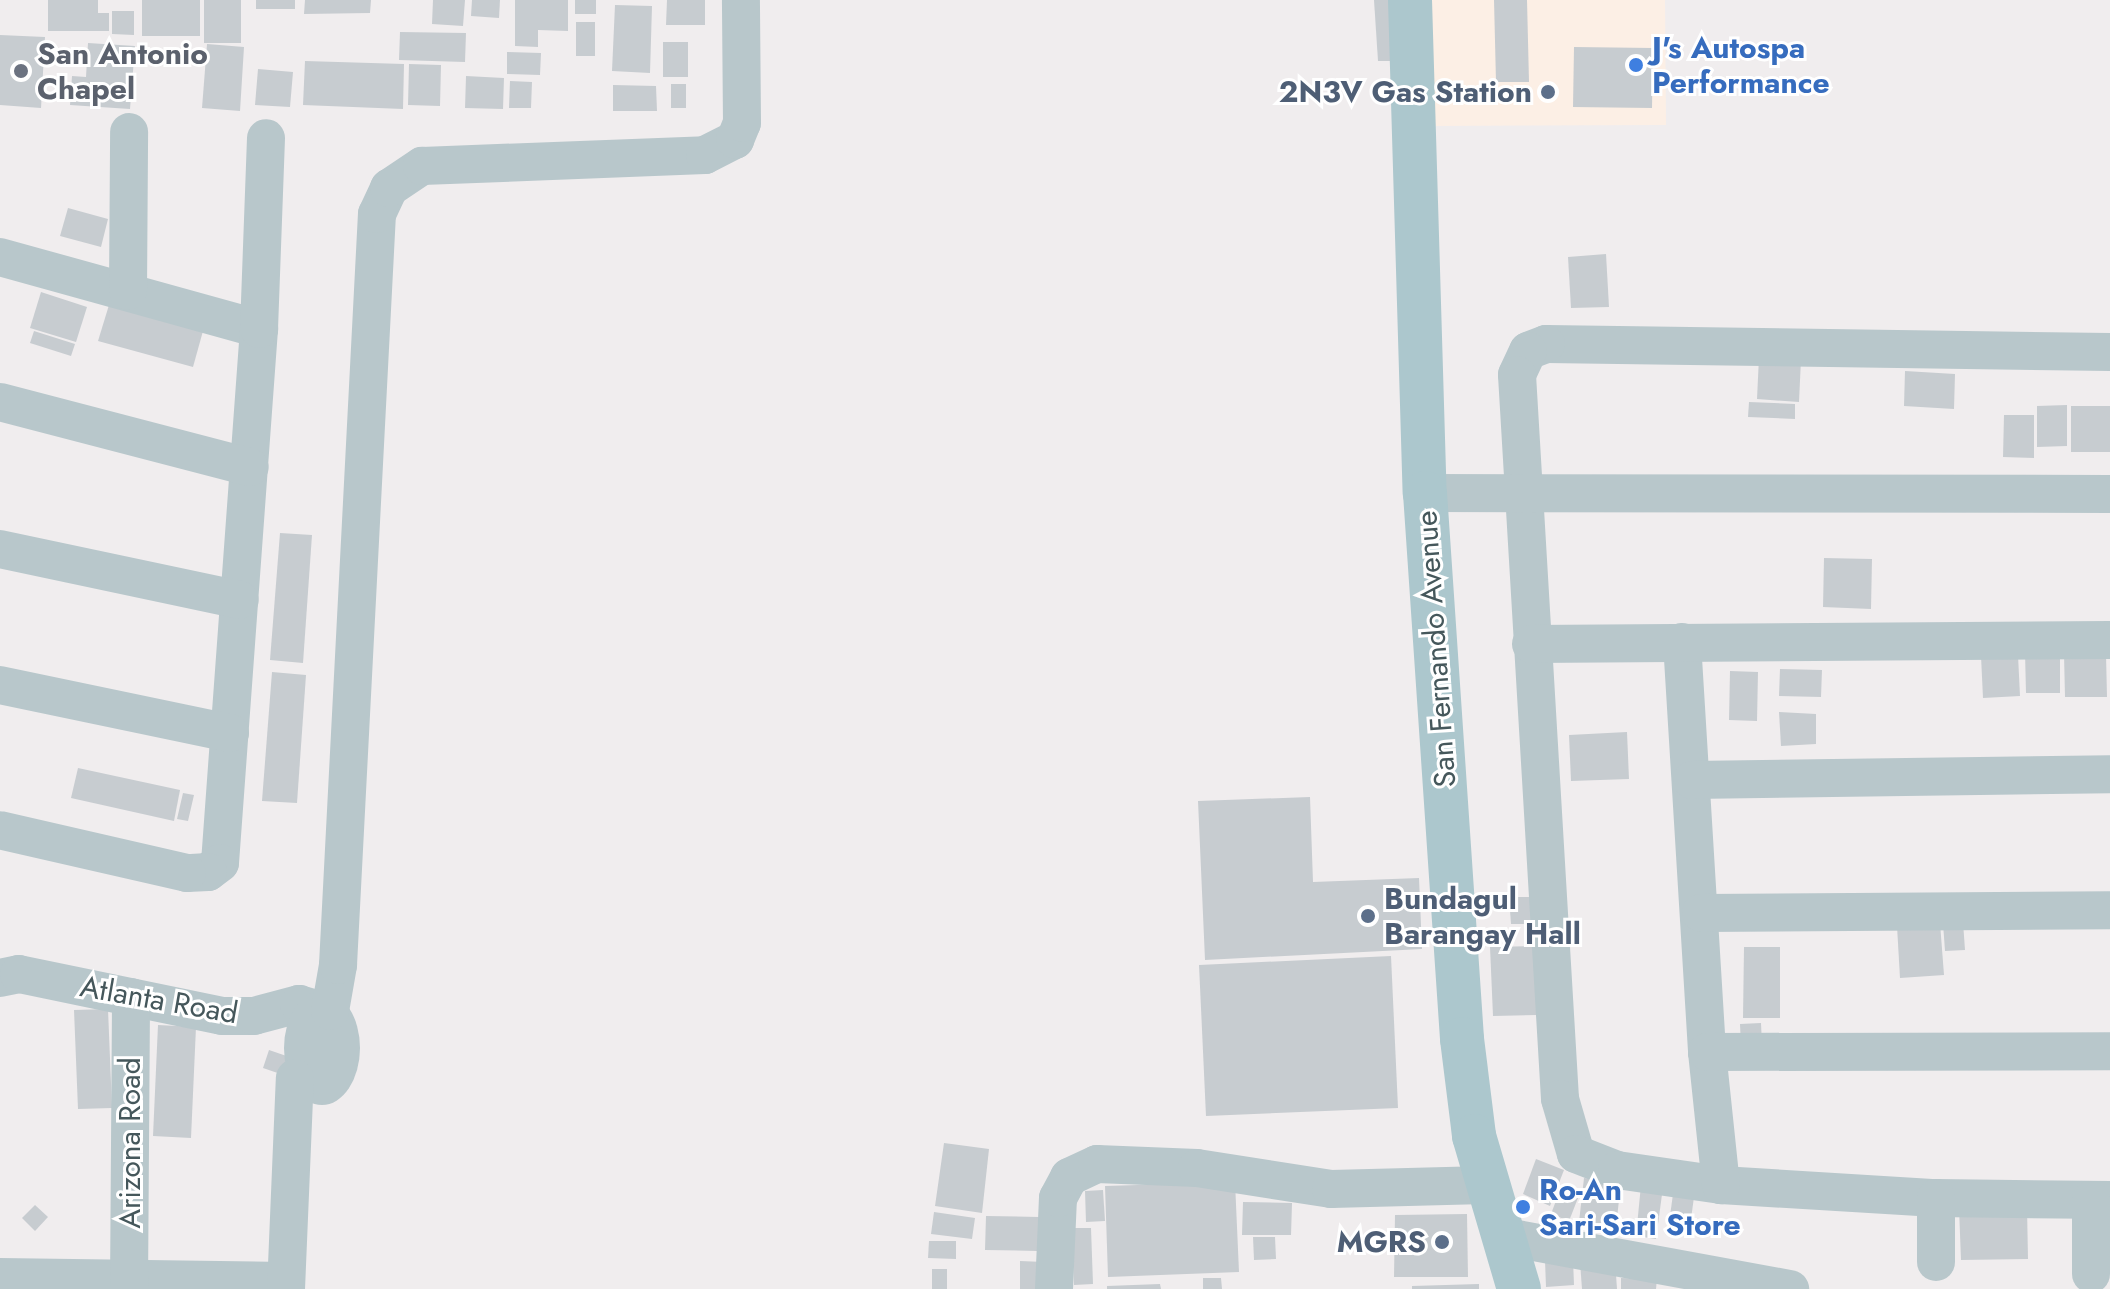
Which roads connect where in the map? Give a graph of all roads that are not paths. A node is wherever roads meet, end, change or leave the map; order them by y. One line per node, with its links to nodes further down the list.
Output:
1 (741, 0): 28 (street)
2 (1410, 0): 12 (main road, San Fernando Avenue)
3 (129, 132): 6 (street)
4 (266, 138): 7 (street)
5 (0, 257): 6 (street)
6 (128, 291): 7 (street)
7 (259, 329): 10 (street)
8 (2110, 352): 11 (street)
9 (0, 402): 10 (street)
10 (250, 467): 15 (street)
11 (1522, 492): 12 (street); 13 (street); 18 (street)
12 (1425, 493): 31 (main road, San Fernando Avenue)
13 (2110, 494)
14 (0, 549): 15 (street)
15 (240, 600): 20 (street)
16 (2110, 640): 17 (street)
17 (1682, 642): 18 (street); 22 (street)
18 (1531, 644): 32 (street)
19 (0, 685): 20 (street)
20 (230, 733): 23 (street)
21 (2110, 774): 22 (street)
22 (1692, 780): 25 (street)
23 (0, 830)
24 (2110, 910): 25 (street)
25 (1701, 913): 30 (street)
26 (0, 978): 27 (street, Atlanta Road)
27 (131, 997): 28 (street, Atlanta Road); 39 (street, Arizona Road)
28 (309, 1040): 40 (street)
29 (2110, 1051): 30 (street)
30 (1707, 1052): 32 (street)
31 (1485, 1185): 35 (main road, San Fernando Avenue); 41 (street)
32 (1721, 1185): 33 (street)
33 (1936, 1198): 34 (street); 36 (street)
34 (2100, 1200): 37 (street)
35 (1506, 1237): 42 (main road, San Fernando Avenue); 43 (street)
36 (1936, 1262)
37 (2091, 1274)
38 (0, 1277): 39 (street)
39 (129, 1284): 40 (street)
40 (286, 1285)
41 (1054, 1289)
42 (1519, 1289)
43 (1790, 1289)

